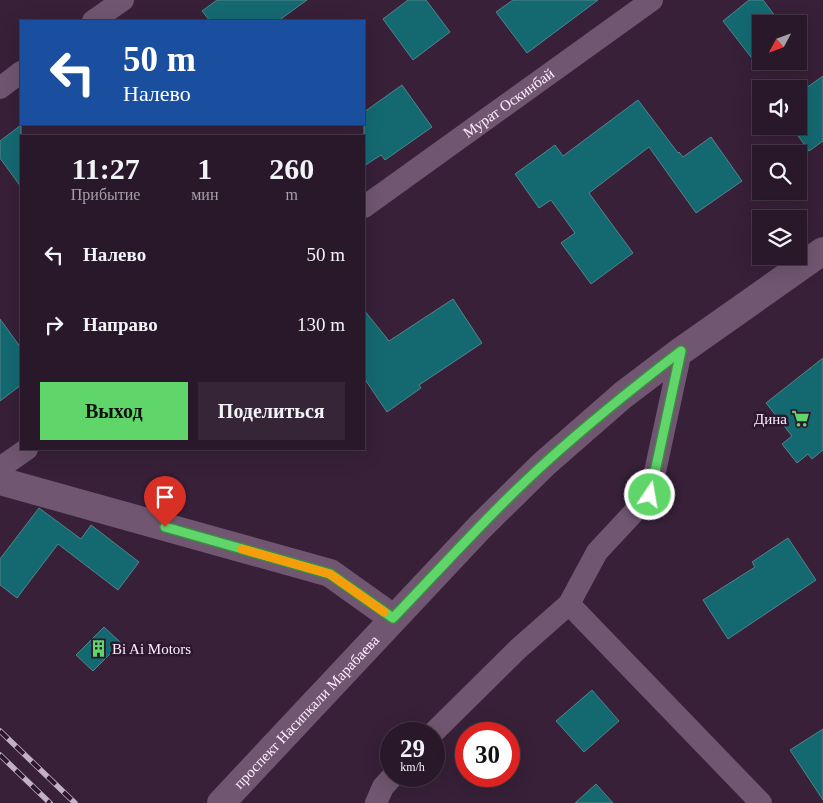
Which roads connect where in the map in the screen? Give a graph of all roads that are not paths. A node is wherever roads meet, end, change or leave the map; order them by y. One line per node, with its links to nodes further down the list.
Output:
1 (123, 0): 3 (street)
2 (652, 0): 6 (street, Мурат Оскинбай)
3 (94, 20)
4 (20, 73): 5 (street)
5 (0, 88)
6 (365, 206)
7 (823, 251): 8 (main road, проспект Насипкали Марабаева)
8 (681, 351): 12 (street); 13 (main road, проспект Насипкали Марабаева)
9 (26, 450): 10 (street)
10 (0, 468)
11 (0, 481): 13 (main road)
12 (569, 604): 14 (street); 18 (street)
13 (393, 618): 16 (main road, проспект Насипкали Марабаева)
14 (444, 722)
15 (383, 787): 17 (street)
16 (221, 803)
17 (376, 803)
18 (761, 803)

